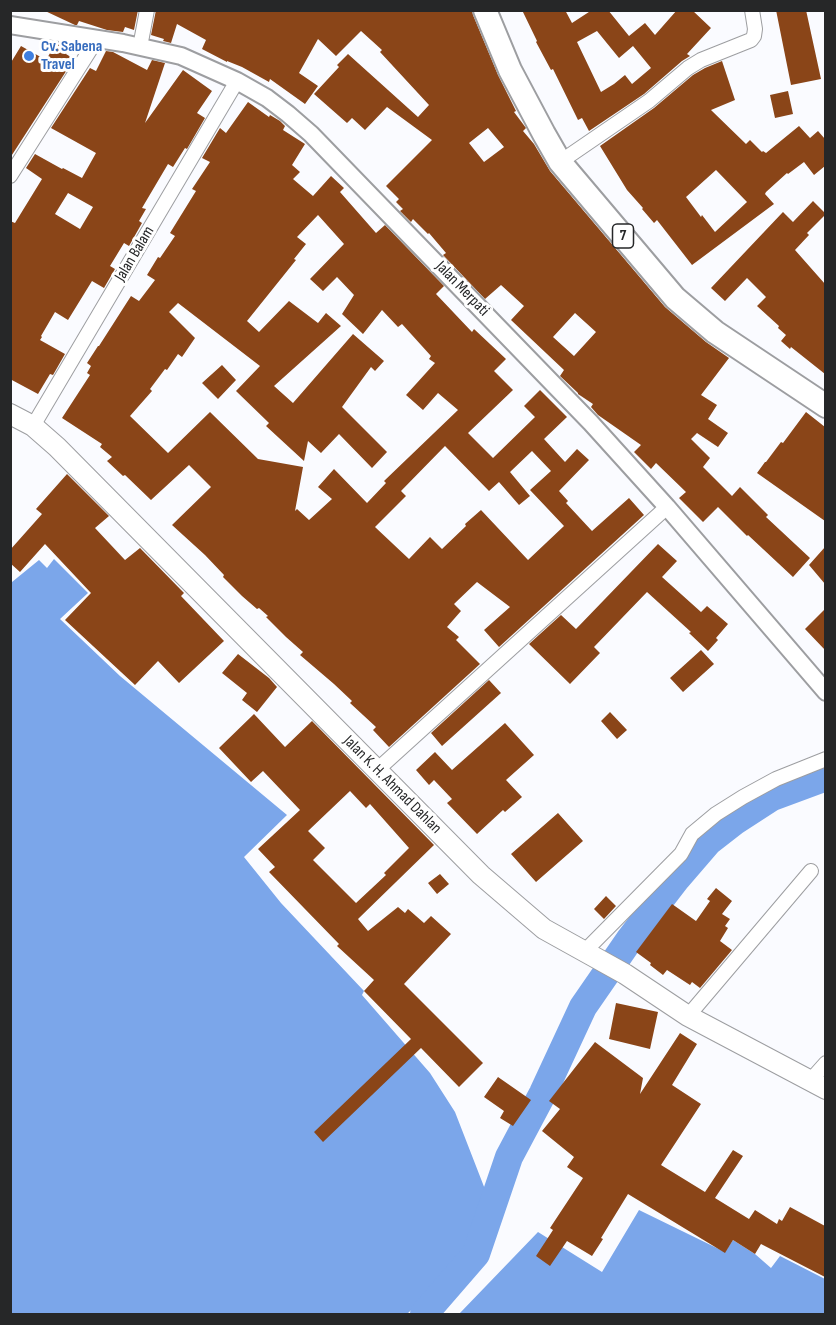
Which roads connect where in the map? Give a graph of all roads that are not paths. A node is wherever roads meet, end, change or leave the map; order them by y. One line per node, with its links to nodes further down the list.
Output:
1 (147, 10): 6 (street)
2 (485, 10): 8 (highway, 7)
3 (752, 10): 8 (street)
4 (10, 25): 5 (street, Jalan Merpati)
5 (97, 39): 6 (street, Jalan Merpati); 9 (street)
6 (140, 47): 7 (street, Jalan Merpati)
7 (237, 81): 12 (street, Jalan Balam); 13 (street, Jalan Merpati)
8 (560, 162): 10 (highway, 7)
9 (10, 176)
10 (825, 406)
11 (10, 414): 12 (main road, Jalan K. H. Ahmad Dahlan)
12 (33, 426): 16 (main road, Jalan K. H. Ahmad Dahlan)
13 (668, 507): 14 (street, Jalan Merpati); 16 (street)
14 (825, 692)
15 (825, 759): 18 (street)
16 (377, 770): 18 (main road, Jalan K. H. Ahmad Dahlan)
17 (811, 871): 19 (street)
18 (588, 954): 19 (main road, Jalan K. H. Ahmad Dahlan)
19 (688, 1016): 21 (main road, Jalan K. H. Ahmad Dahlan)
20 (825, 1063): 21 (street)
21 (818, 1085)

